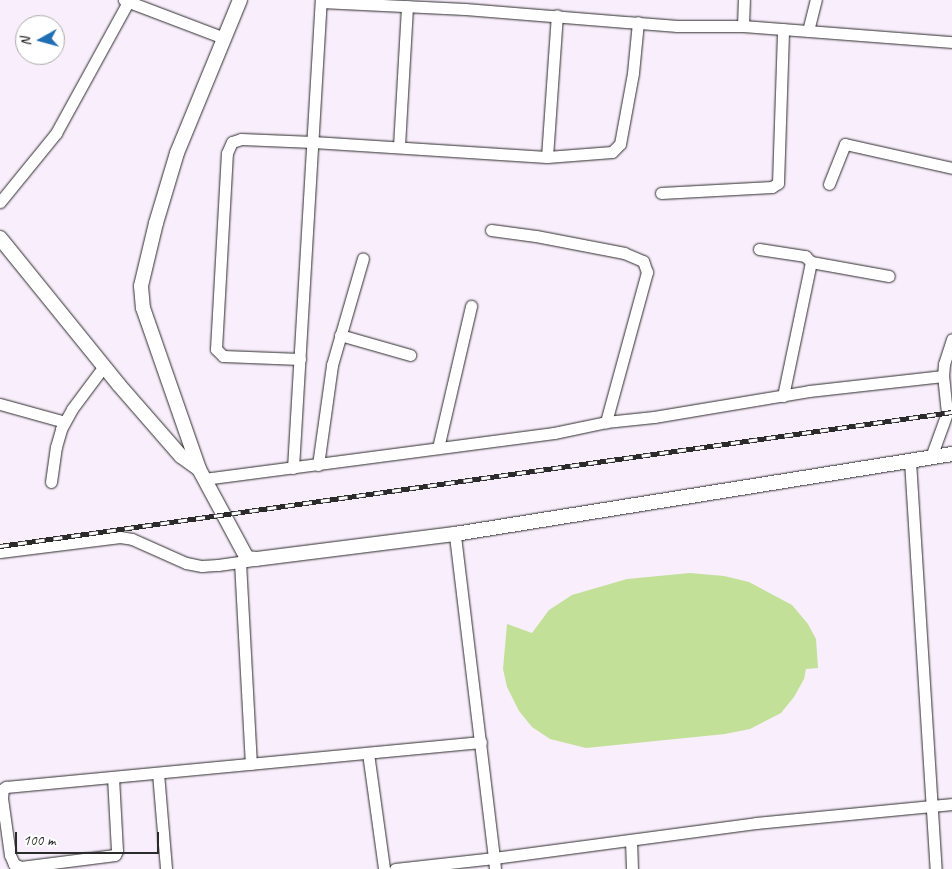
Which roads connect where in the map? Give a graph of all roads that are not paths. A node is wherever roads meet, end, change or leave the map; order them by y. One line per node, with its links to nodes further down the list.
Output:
1 (127, 0): 12 (street); 20 (street)
2 (240, 0): 12 (main road)
3 (744, 0): 9 (street)
4 (816, 0): 11 (street)
5 (321, 1): 6 (street); 14 (street)
6 (407, 6): 7 (street); 15 (street)
7 (558, 15): 8 (street); 16 (street)
8 (638, 22): 9 (street); 16 (street)
9 (743, 26): 10 (street)
10 (784, 29): 11 (street); 19 (street)
11 (808, 31): 13 (street)
12 (224, 38): 44 (main road)
13 (952, 42)
14 (313, 142): 15 (street); 31 (street); 31 (street)
15 (399, 146): 16 (street)
16 (547, 157)
17 (952, 168): 18 (street)
18 (829, 184)
19 (660, 193)
20 (0, 202)
21 (491, 230): 37 (street)
22 (1, 240): 32 (main road)
23 (758, 249): 25 (street)
24 (362, 258): 28 (street)
25 (811, 262): 26 (street); 34 (street)
26 (889, 276)
27 (471, 306): 38 (street)
28 (340, 335): 30 (street); 42 (street)
29 (952, 339): 33 (street)
30 (410, 355)
31 (300, 359): 43 (street)
32 (104, 366): 36 (street); 44 (main road)
33 (943, 376): 34 (street); 40 (street)
34 (783, 396): 37 (street)
35 (0, 404): 36 (street)
36 (65, 422): 45 (street)
37 (606, 422): 38 (street)
38 (438, 448): 42 (street)
39 (952, 454): 40 (main road)
40 (931, 458): 41 (main road)
41 (910, 461): 46 (main road); 55 (street)
42 (318, 465): 43 (street)
43 (293, 468): 44 (street)
44 (202, 474): 48 (main road)
45 (52, 482)
46 (455, 534): 48 (main road); 49 (street)
47 (0, 552): 48 (street)
48 (246, 561): 51 (street)
49 (481, 742): 50 (street); 57 (street)
50 (368, 753): 51 (street); 60 (street)
51 (251, 764): 52 (street)
52 (158, 773): 53 (street); 59 (street)
53 (113, 777): 53 (street)
54 (952, 804): 55 (street)
55 (933, 806): 56 (street); 63 (street)
56 (631, 840): 57 (street); 62 (street)
57 (495, 863): 58 (street)
58 (414, 868): 61 (street)
59 (166, 869)
60 (384, 869)
61 (395, 869)
62 (632, 869)
63 (936, 869)

